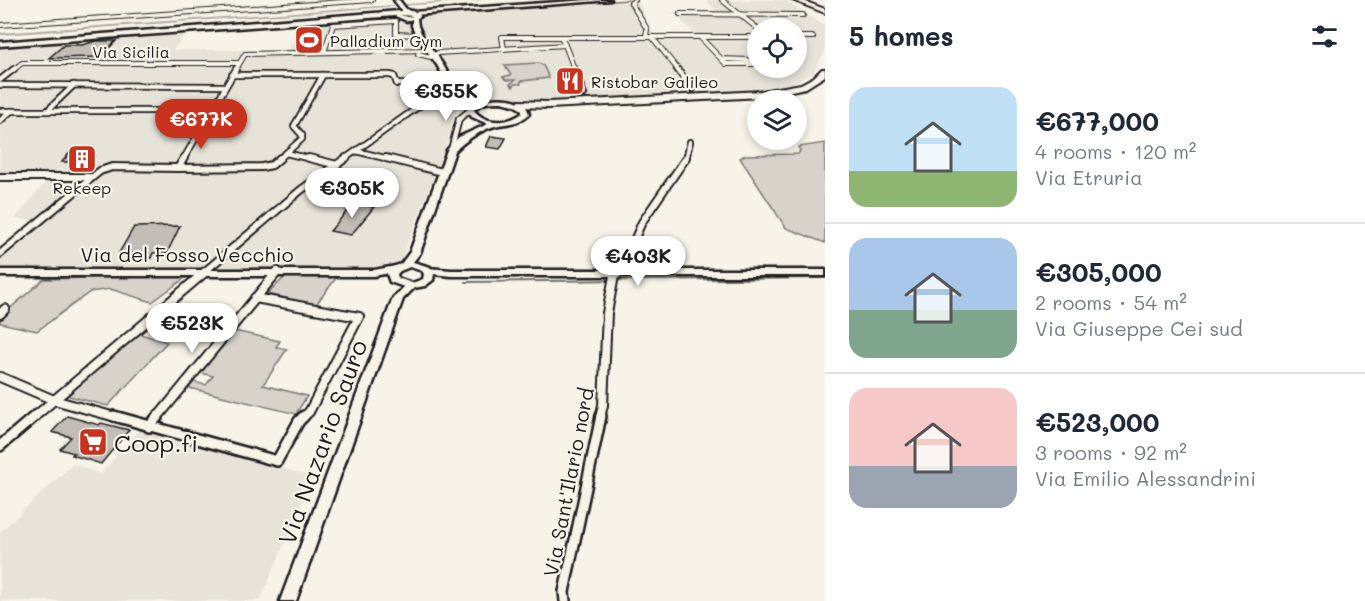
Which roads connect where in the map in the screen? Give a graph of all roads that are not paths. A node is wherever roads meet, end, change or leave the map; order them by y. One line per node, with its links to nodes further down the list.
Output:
1 (372, 0): 14 (street)
2 (609, 0): 9 (main road)
3 (635, 0): 17 (street)
4 (722, 0): 11 (street)
5 (797, 0): 8 (highway)
6 (804, 0): 8 (highway)
7 (397, 1): 9 (main road)
8 (825, 8)
9 (407, 14): 15 (main road); 23 (main road); 27 (main road)
10 (680, 14): 11 (street)
11 (740, 15): 12 (street); 13 (street)
12 (803, 15)
13 (747, 20)
14 (0, 25)
15 (416, 35): 26 (street); 27 (main road)
16 (561, 37): 17 (street); 24 (street); 25 (street)
17 (646, 37): 18 (street)
18 (652, 37): 19 (street); 42 (street)
19 (700, 37): 20 (street); 30 (street)
20 (747, 37)
21 (807, 37): 22 (street)
22 (813, 37)
23 (0, 44)
24 (565, 45): 25 (street); 43 (street)
25 (504, 49): 28 (street)
26 (324, 52): 29 (street); 32 (street)
27 (429, 52): 28 (street); 29 (street); 29 (street); 31 (main road); 33 (main road)
28 (453, 52): 31 (street)
29 (391, 53)
30 (722, 60): 30 (street)
31 (438, 61): 33 (main road)
32 (239, 63): 34 (street); 37 (street, Via Sicilia)
33 (443, 72): 40 (main road)
34 (232, 75): 35 (street); 41 (street)
35 (323, 75): 40 (street); 59 (street)
36 (825, 77): 45 (highway); 51 (highway)
37 (0, 80)
38 (0, 85): 39 (street)
39 (74, 85): 41 (street); 49 (street)
40 (448, 85): 44 (main road); 46 (main road); 58 (street)
41 (225, 86): 50 (street)
42 (693, 89)
43 (584, 94)
44 (489, 100): 45 (main road); 46 (main road)
45 (519, 104): 51 (main road)
46 (471, 108): 52 (main road); 57 (street)
47 (0, 111): 48 (street)
48 (11, 111): 49 (street); 53 (street)
49 (47, 111): 50 (street)
50 (210, 111): 61 (street)
51 (526, 114): 54 (main road)
52 (476, 117): 54 (main road); 55 (main road)
53 (0, 120)
54 (497, 123): 55 (main road)
55 (462, 139): 57 (main road)
56 (690, 142): 74 (street, Via Sant'Ilario nord)
57 (451, 150): 62 (main road)
58 (356, 151): 60 (street); 62 (street)
59 (286, 153): 60 (street); 61 (street)
60 (337, 165): 68 (street)
61 (178, 168): 64 (street)
62 (442, 171): 66 (main road)
63 (0, 177): 64 (street)
64 (91, 177): 65 (street)
65 (0, 254)
66 (415, 254): 67 (main road); 71 (main road)
67 (418, 265): 71 (main road); 73 (main road)
68 (205, 271): 69 (main road, Via del Fosso Vecchio); 70 (main road, Via del Fosso Vecchio); 79 (street)
69 (278, 271): 71 (main road, Via del Fosso Vecchio); 76 (street)
70 (0, 273)
71 (398, 273): 75 (main road); 77 (main road, Via Nazario Sauro)
72 (825, 273): 74 (main road)
73 (428, 275): 74 (main road); 75 (main road, Via Nazario Sauro)
74 (616, 278): 83 (street, Via Sant'Ilario nord)
75 (411, 286): 77 (main road, Via Nazario Sauro)
76 (255, 298): 80 (street); 80 (street)
77 (398, 298): 82 (main road, Via Nazario Sauro)
78 (0, 377): 79 (street)
79 (54, 400): 80 (street); 81 (street)
80 (149, 427)
81 (0, 446)
82 (288, 601)
83 (565, 601)

